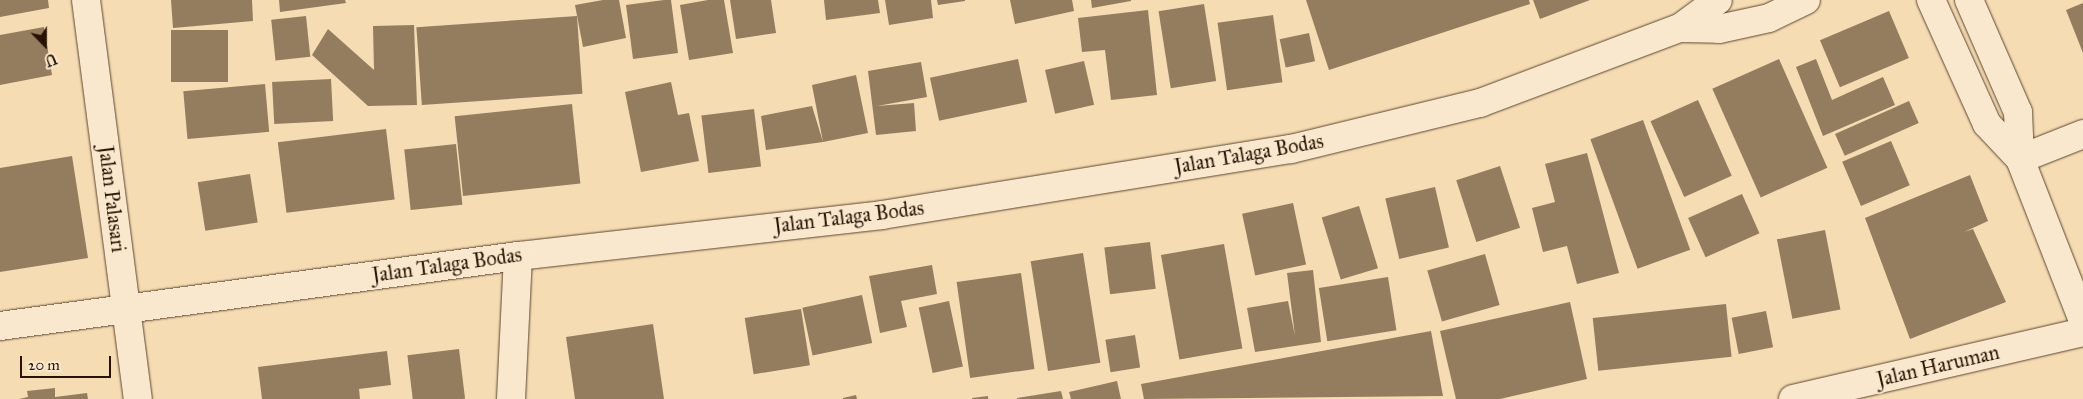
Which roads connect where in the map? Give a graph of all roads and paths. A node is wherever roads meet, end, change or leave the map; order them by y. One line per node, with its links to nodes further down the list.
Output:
1 (86, 0): 10 (street, Jalan Palasari)
2 (1718, 0): 6 (street, Jalan Talaga Bodas)
3 (1806, 0): 6 (street, Jalan Talaga Bodas)
4 (1931, 0): 8 (street)
5 (1969, 0): 8 (street)
6 (1680, 28): 9 (street, Jalan Talaga Bodas)
7 (2083, 134): 8 (street)
8 (2020, 159): 11 (street)
9 (518, 256): 10 (street, Jalan Talaga Bodas); 15 (street)
10 (126, 310): 12 (street, Jalan Talaga Bodas); 14 (street, Jalan Palasari)
11 (2083, 321)
12 (0, 326)
13 (2083, 332): 16 (street, Jalan Haruman)
14 (138, 399)
15 (512, 399)
16 (1793, 399)

